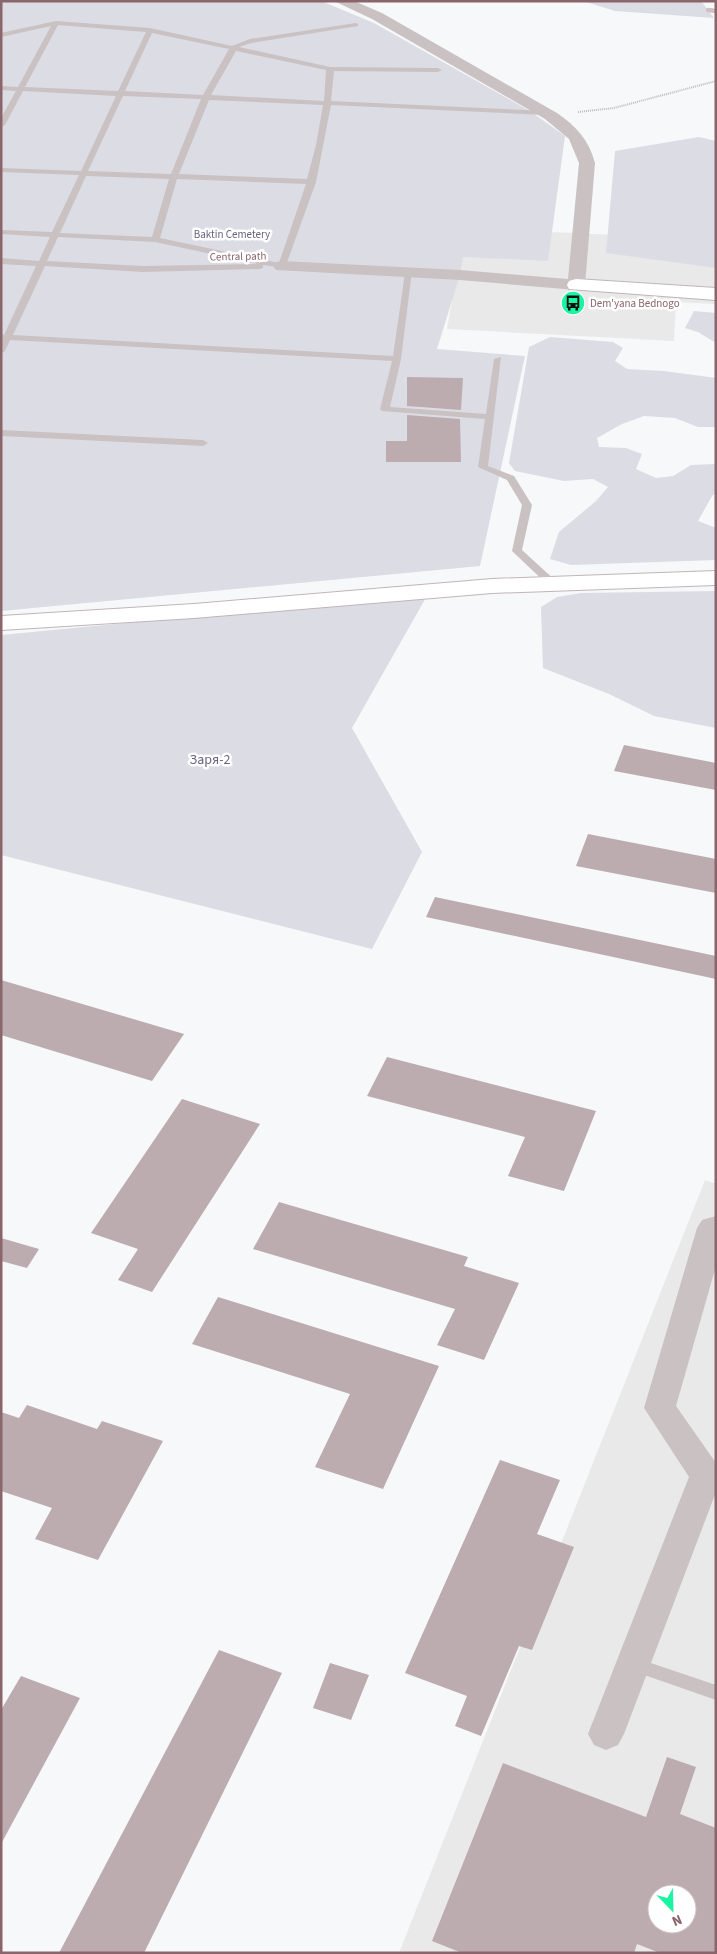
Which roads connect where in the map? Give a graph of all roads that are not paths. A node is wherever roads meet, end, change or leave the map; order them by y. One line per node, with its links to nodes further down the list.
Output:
1 (341, 1): 14 (street)
2 (56, 23): 4 (lane); 5 (lane); 10 (lane)
3 (356, 25): 6 (lane)
4 (150, 30): 6 (lane); 11 (lane)
5 (1, 35)
6 (234, 46): 7 (lane); 12 (lane)
7 (330, 69): 8 (lane); 13 (lane)
8 (438, 70)
9 (1, 88): 10 (lane)
10 (20, 89): 11 (lane); 15 (lane)
11 (121, 93): 12 (lane); 17 (lane)
12 (206, 98): 13 (lane); 18 (lane)
13 (329, 105): 14 (lane); 19 (lane)
14 (548, 114): 27 (street)
15 (1, 125)
16 (1, 170): 17 (lane)
17 (84, 172): 18 (lane); 21 (lane)
18 (174, 176): 19 (lane); 22 (lane)
19 (312, 182): 25 (lane)
20 (1, 232): 21 (lane, Central path)
21 (55, 235): 22 (lane, Central path); 24 (lane)
22 (155, 240): 25 (lane, Central path)
23 (1, 261): 24 (lane, Central path)
24 (42, 264): 25 (lane, Central path); 29 (lane)
25 (282, 266): 26 (street)
26 (409, 273): 27 (street); 31 (lane)
27 (576, 286): 28 (street)
28 (716, 294)
29 (4, 337): 30 (lane); 31 (lane)
30 (1, 351)
31 (397, 359): 33 (lane)
32 (498, 360): 33 (lane)
33 (490, 417): 37 (lane)
34 (1, 432): 35 (lane)
35 (203, 443)
36 (716, 578): 37 (street)
37 (553, 584): 38 (street)
38 (1, 622)
39 (716, 1227): 40 (street)
40 (633, 1664): 41 (lane); 42 (street)
41 (716, 1692)
42 (606, 1734)

